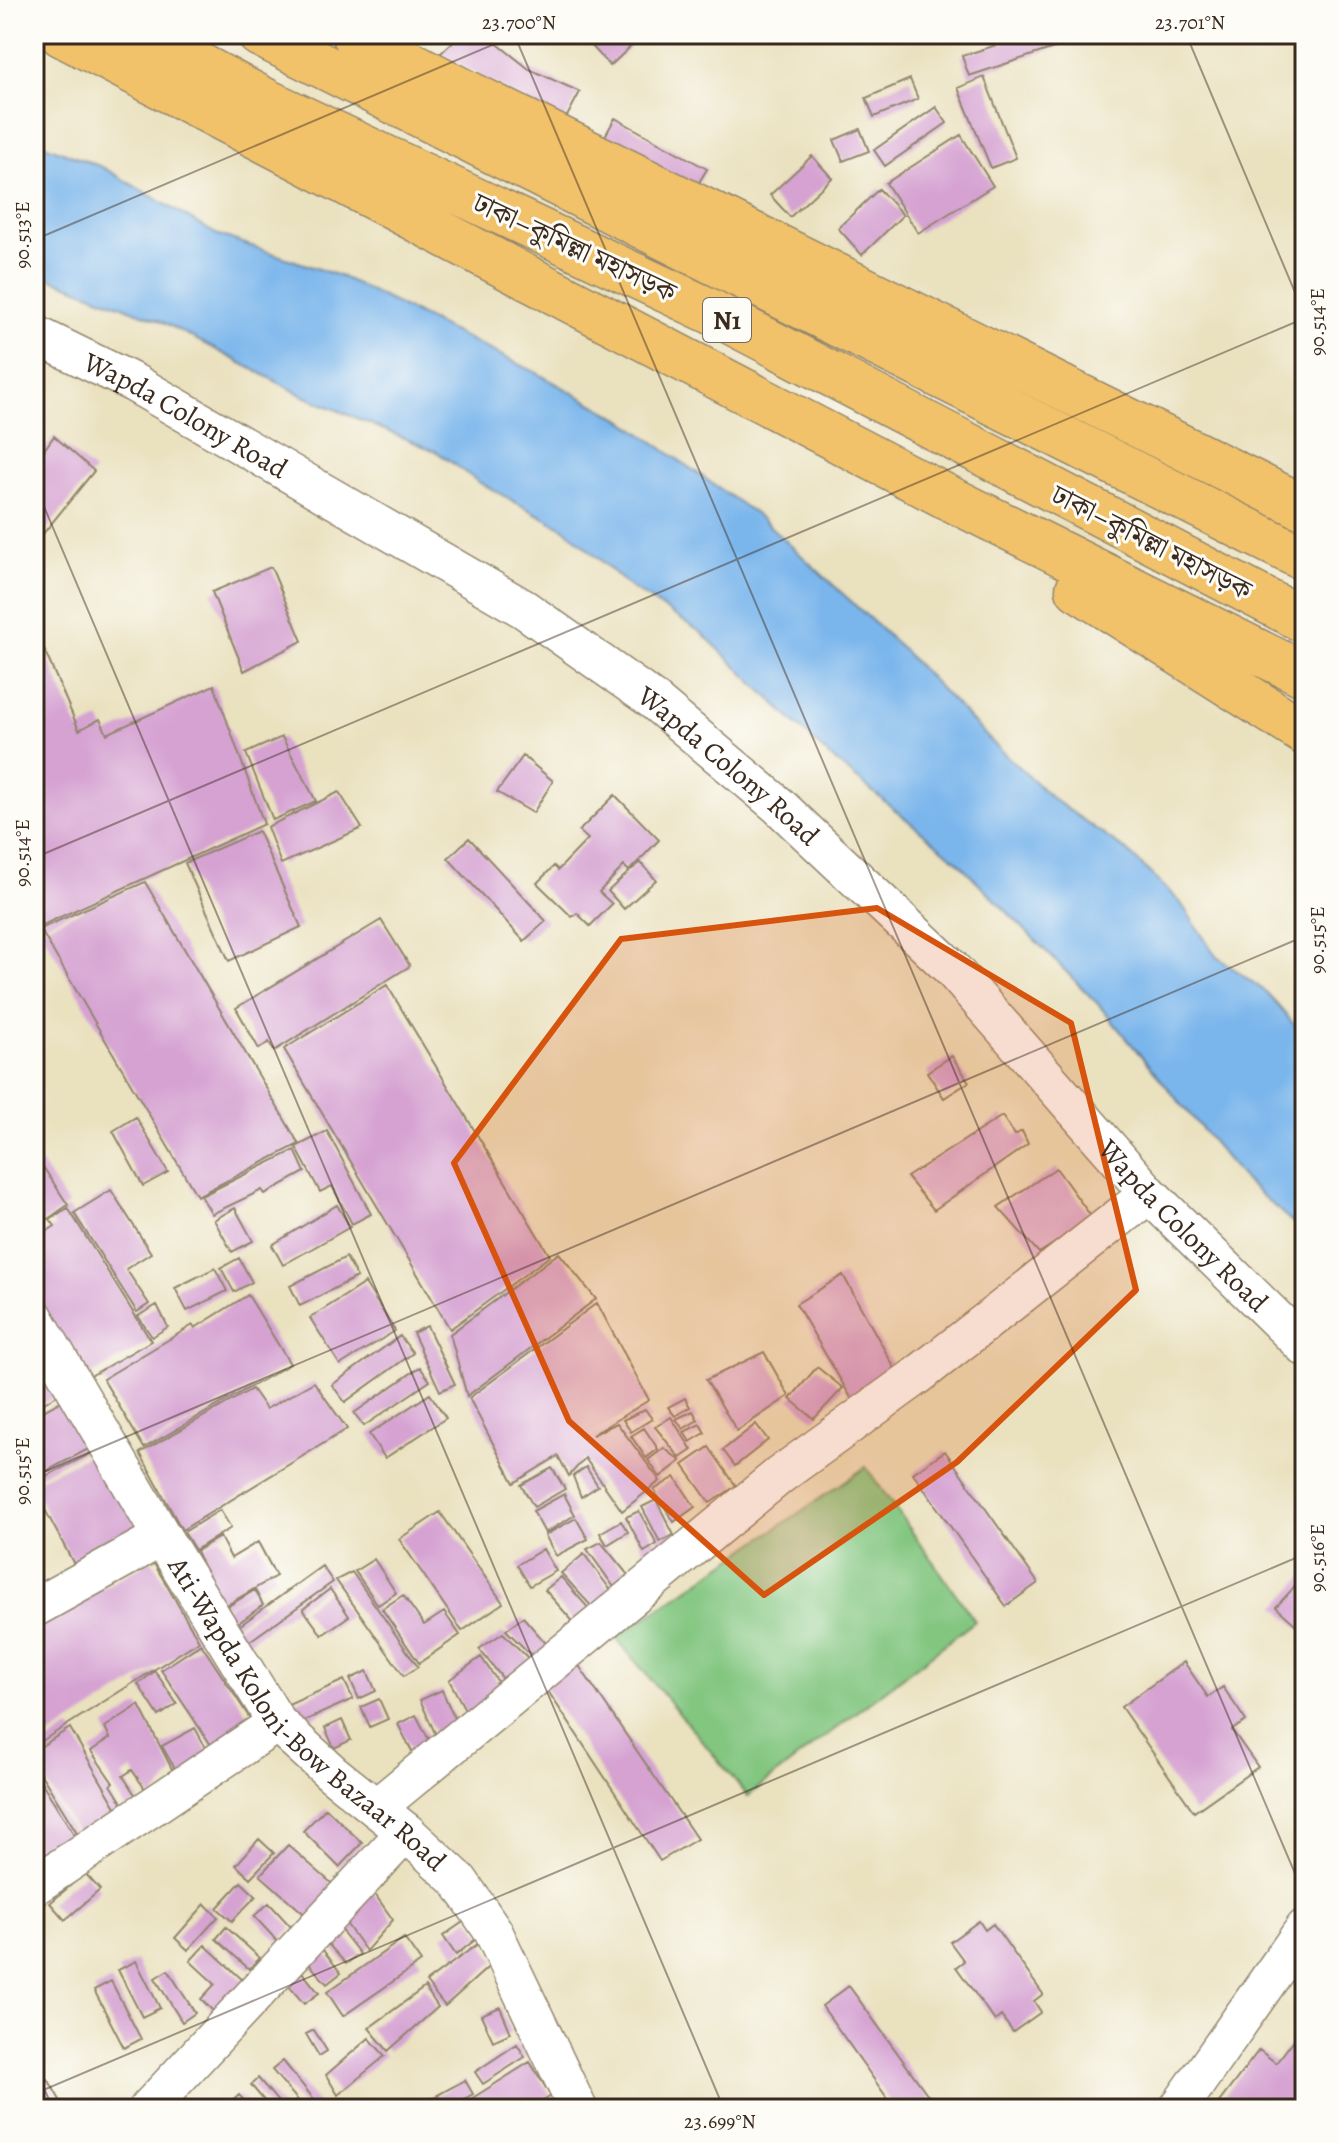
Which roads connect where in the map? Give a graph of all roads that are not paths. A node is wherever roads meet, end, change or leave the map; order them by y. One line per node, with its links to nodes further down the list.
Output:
1 (61, 34): 6 (highway)
2 (141, 34): 9 (highway, ঢাকা–কুমিল্লা মহাসড়ক / N1)
3 (259, 34): 8 (highway, ঢাকা–কুমিল্লা মহাসড়ক / N1)
4 (354, 34): 7 (highway)
5 (34, 334): 12 (street, Wapda Colony Road)
6 (945, 496): 10 (highway); 11 (highway)
7 (1305, 508)
8 (1305, 559)
9 (1305, 621)
10 (1305, 675)
11 (1305, 733)
12 (1149, 1194): 14 (street, Wapda Colony Road); 18 (street)
13 (36, 1324): 15 (street, Ati-Wapda Koloni-Bow Bazaar Road)
14 (1305, 1347)
15 (162, 1537): 16 (street); 17 (street, Ati-Wapda Koloni-Bow Bazaar Road)
16 (34, 1608)
17 (277, 1723): 18 (street, Ati-Wapda Koloni-Bow Bazaar Road); 20 (street)
18 (376, 1808): 19 (street, Ati-Wapda Koloni-Bow Bazaar Road)
19 (406, 1832): 22 (street); 23 (street, Ati-Wapda Koloni-Bow Bazaar Road)
20 (34, 1886)
21 (1305, 1928): 24 (street)
22 (148, 2109)
23 (578, 2109)
24 (1178, 2109)

